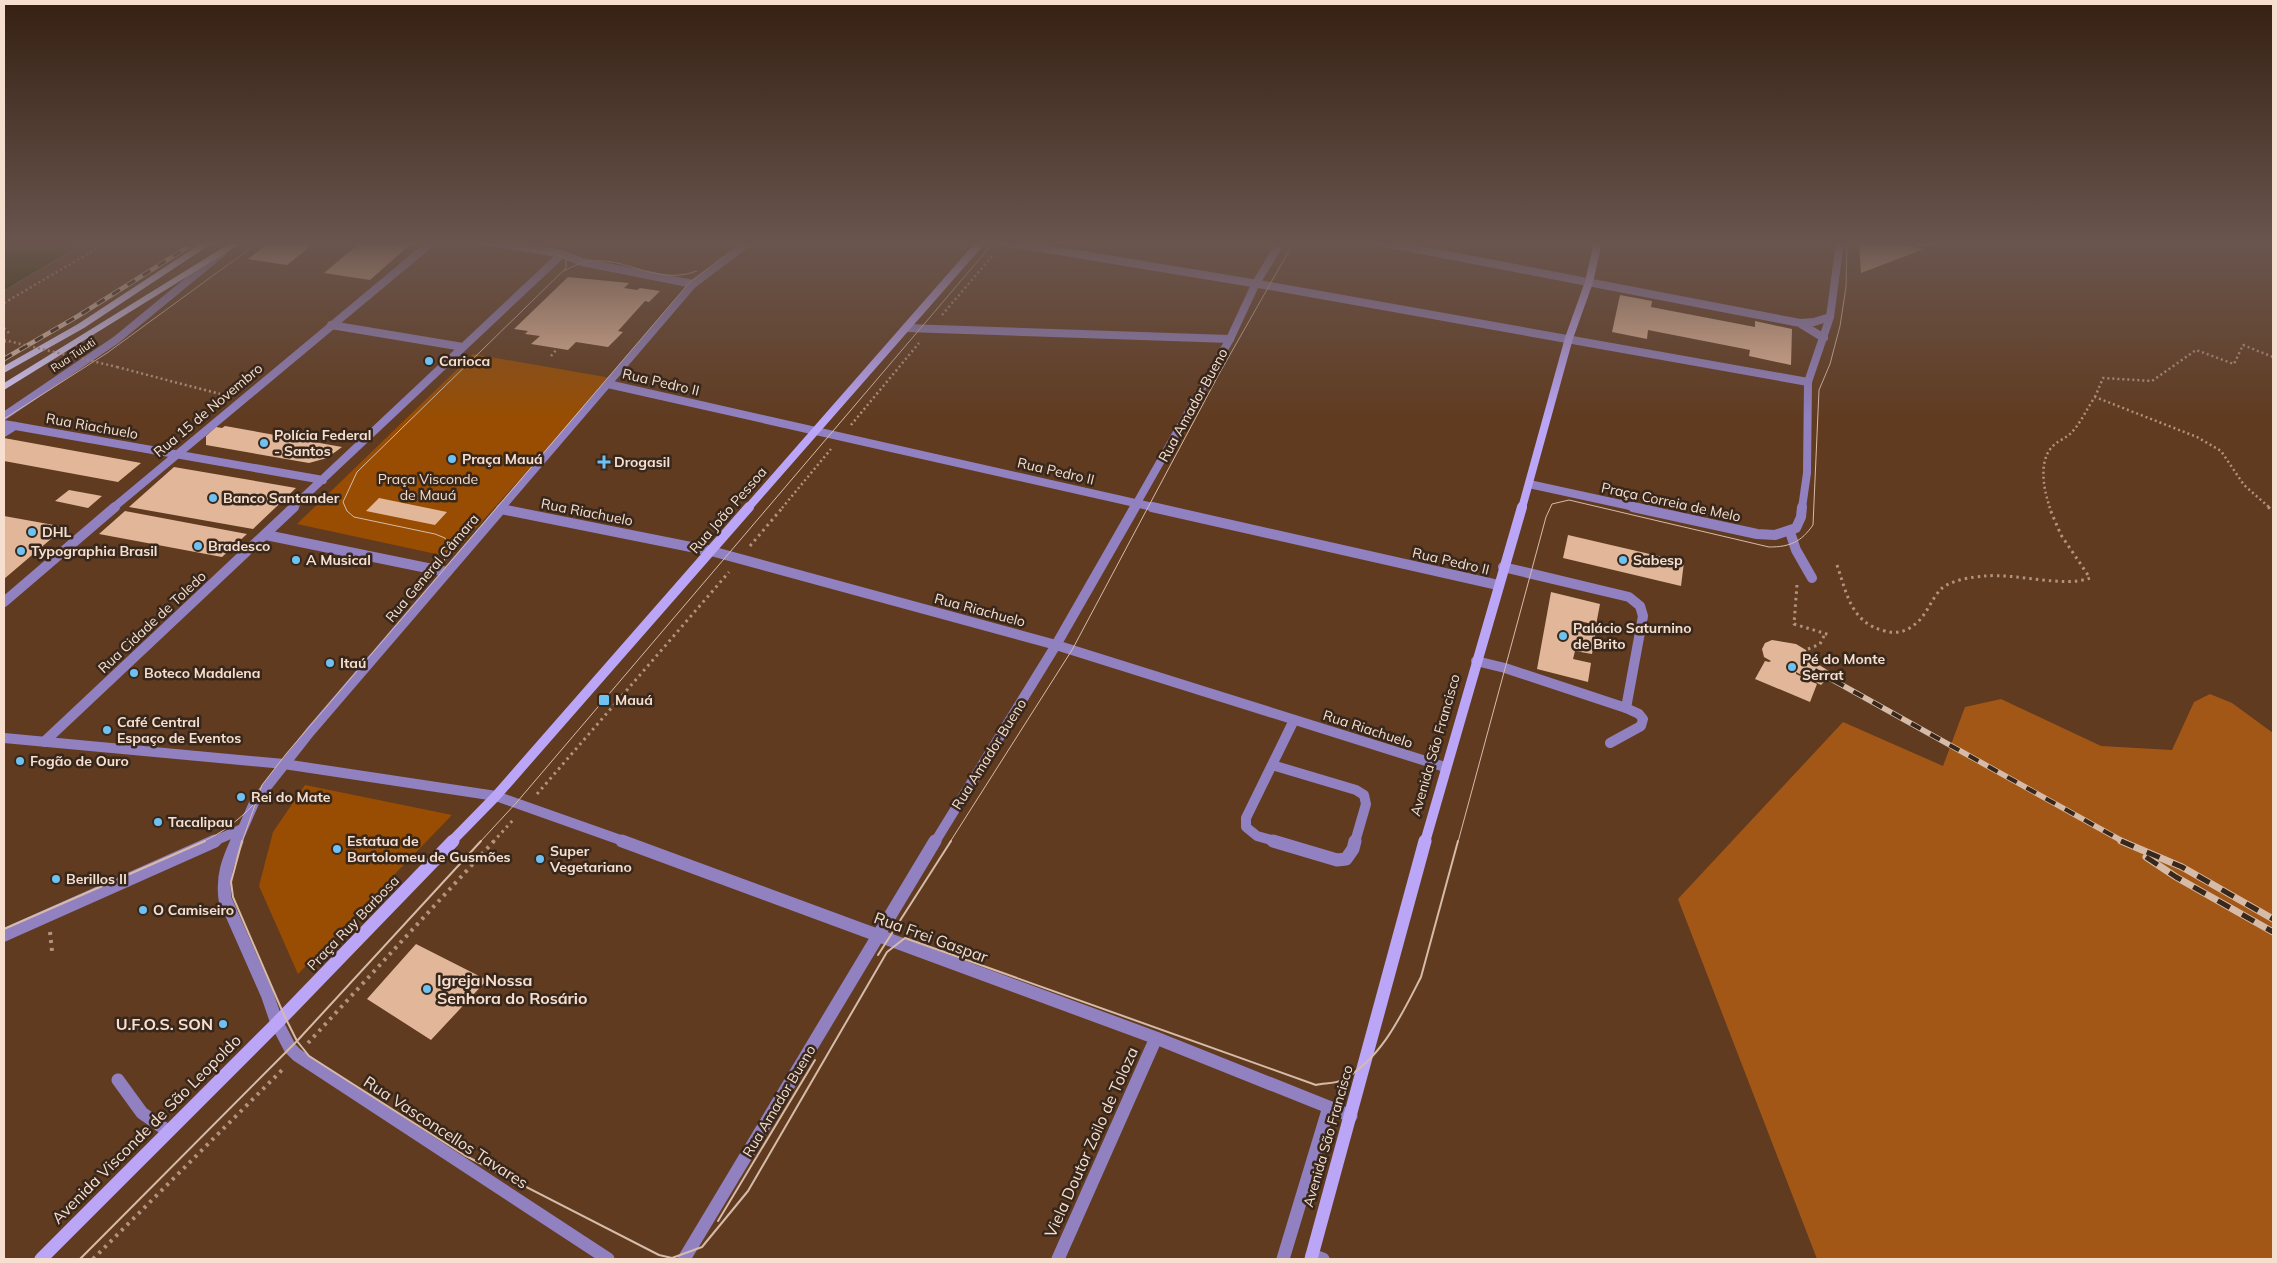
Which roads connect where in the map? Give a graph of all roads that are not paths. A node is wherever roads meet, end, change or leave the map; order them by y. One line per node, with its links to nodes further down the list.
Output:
1 (119, 301): 21 (main road)
2 (144, 301): 24 (main road)
3 (164, 301): 25 (street, Rua Tuiuti)
4 (360, 301): 15 (street, Rua 15 de Novembro)
5 (512, 301): 20 (street, Rua Cidade de Toledo)
6 (679, 301): 23 (street, Rua General Câmara)
7 (929, 301): 16 (main road, Rua João Pessoa)
8 (1248, 301): 19 (street, Rua Amador Bueno)
9 (1358, 301): 17 (street)
10 (1582, 301): 17 (main road, Avenida São Francisco)
11 (1686, 301): 14 (street)
12 (1832, 301): 13 (street)
13 (1830, 317): 14 (street); 18 (street)
14 (1800, 323): 18 (street)
15 (330, 325): 20 (street); 30 (street, Rua 15 de Novembro)
16 (906, 328): 19 (street); 28 (main road, Rua João Pessoa)
17 (1569, 338): 22 (street); 32 (main road, Avenida São Francisco)
18 (1824, 338): 22 (street)
19 (1230, 339): 33 (street, Rua Amador Bueno)
20 (463, 347): 31 (street, Rua Cidade de Toledo)
21 (4, 370)
22 (1808, 382): 35 (street)
23 (608, 384): 28 (street, Rua Pedro II); 34 (street, Rua General Câmara)
24 (4, 387)
25 (4, 416)
26 (4, 424): 27 (street, Rua Riachuelo)
27 (15, 426): 29 (street); 30 (street, Rua Riachuelo)
28 (816, 431): 33 (street, Rua Pedro II); 37 (main road, Rua João Pessoa)
29 (4, 434)
30 (175, 455): 31 (street, Rua Riachuelo); 42 (street, Rua 15 de Novembro)
31 (323, 480): 36 (street, Rua Cidade de Toledo)
32 (1529, 484): 35 (street, Praça Correia de Melo); 38 (main road, Avenida São Francisco)
33 (1137, 503): 41 (street, Rua Pedro II); 43 (street, Rua Amador Bueno)
34 (500, 509): 37 (street, Rua Riachuelo); 39 (street, Rua General Câmara)
35 (1790, 532): 40 (street)
36 (266, 535): 39 (street); 48 (street, Rua Cidade de Toledo)
37 (711, 551): 43 (street, Rua Riachuelo); 53 (main road, Rua João Pessoa)
38 (1503, 566): 41 (main road, Avenida São Francisco); 45 (street)
39 (446, 572): 50 (street, Rua General Câmara)
40 (1812, 578)
41 (1498, 586): 44 (main road, Avenida São Francisco)
42 (4, 602)
43 (1056, 645): 46 (street, Rua Riachuelo); 55 (street, Rua Amador Bueno)
44 (1476, 660): 45 (street); 52 (main road, Avenida São Francisco)
45 (1626, 708): 49 (street)
46 (1294, 720): 51 (street); 52 (street, Rua Riachuelo)
47 (4, 738): 48 (street)
48 (44, 742): 50 (street)
49 (1610, 743)
50 (284, 764): 53 (street); 54 (street)
51 (1272, 765): 51 (street)
52 (1446, 767): 61 (main road, Avenida São Francisco)
53 (496, 796): 55 (street, Rua Frei Gaspar); 57 (main road, Praça Ruy Barbosa)
54 (242, 829): 56 (street); 57 (street)
55 (878, 934): 58 (street, Rua Frei Gaspar); 66 (street, Rua Amador Bueno)
56 (4, 935)
57 (277, 1023): 62 (main road, Avenida Visconde de São Leopoldo); 65 (street, Rua Vasconcellos Tavares)
58 (1156, 1038): 60 (street, Rua Frei Gaspar); 67 (street, Viela Doutor Zoilo de Toloza)
59 (118, 1080): 62 (street)
60 (1329, 1106): 61 (street, Rua Frei Gaspar); 68 (street, Avenida São Francisco)
61 (1351, 1116): 63 (main road, Avenida São Francisco)
62 (168, 1131): 64 (main road, Avenida Visconde de São Leopoldo)
63 (1315, 1258)
64 (41, 1259)
65 (608, 1259)
66 (684, 1259)
67 (1058, 1259)
68 (1283, 1259)

